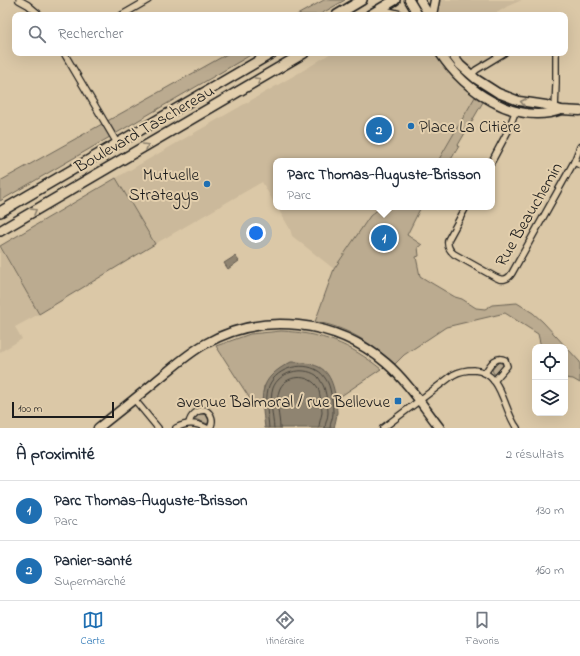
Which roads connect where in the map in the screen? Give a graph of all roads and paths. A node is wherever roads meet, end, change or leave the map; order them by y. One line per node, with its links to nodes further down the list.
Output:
1 (19, 0): 9 (street)
2 (148, 0): 10 (street)
3 (362, 0): 11 (main road)
4 (395, 0): 8 (main road)
5 (409, 0): 14 (street)
6 (420, 0): 15 (street)
7 (435, 0): 16 (street)
8 (379, 10): 12 (main road); 13 (street)
9 (36, 12)
10 (127, 12)
11 (342, 12)
12 (375, 12)
13 (387, 12)
14 (416, 12)
15 (427, 12)
16 (433, 12)
17 (66, 56): 28 (street)
18 (267, 56): 28 (main road, Boulevard Taschereau)
19 (299, 56): 34 (main road, Boulevard Taschereau, one-way to 19)
20 (442, 56): 25 (street)
21 (454, 56): 24 (street)
22 (499, 56): 24 (street)
23 (556, 56): 26 (street)
24 (471, 75): 26 (street, one-way to 24)
25 (516, 110): 26 (street); 30 (street)
26 (557, 110): 27 (street)
27 (580, 111)
28 (117, 143): 33 (main road, Boulevard Taschereau)
29 (580, 147): 31 (street, Rue Beauchemin)
30 (494, 158)
31 (577, 163): 32 (street, Rue Beauchemin)
32 (464, 210)
33 (0, 212)
34 (0, 231)
35 (485, 373): 36 (street); 36 (street); 38 (street)
36 (494, 381): 47 (street)
37 (134, 399): 38 (street); 40 (street); 41 (street)
38 (419, 401): 45 (street); 46 (street)
39 (190, 423): 42 (street); 43 (street); 44 (street)
40 (98, 428)
41 (158, 428)
42 (176, 428)
43 (206, 428)
44 (210, 428)
45 (383, 428)
46 (440, 428)
47 (517, 428)

